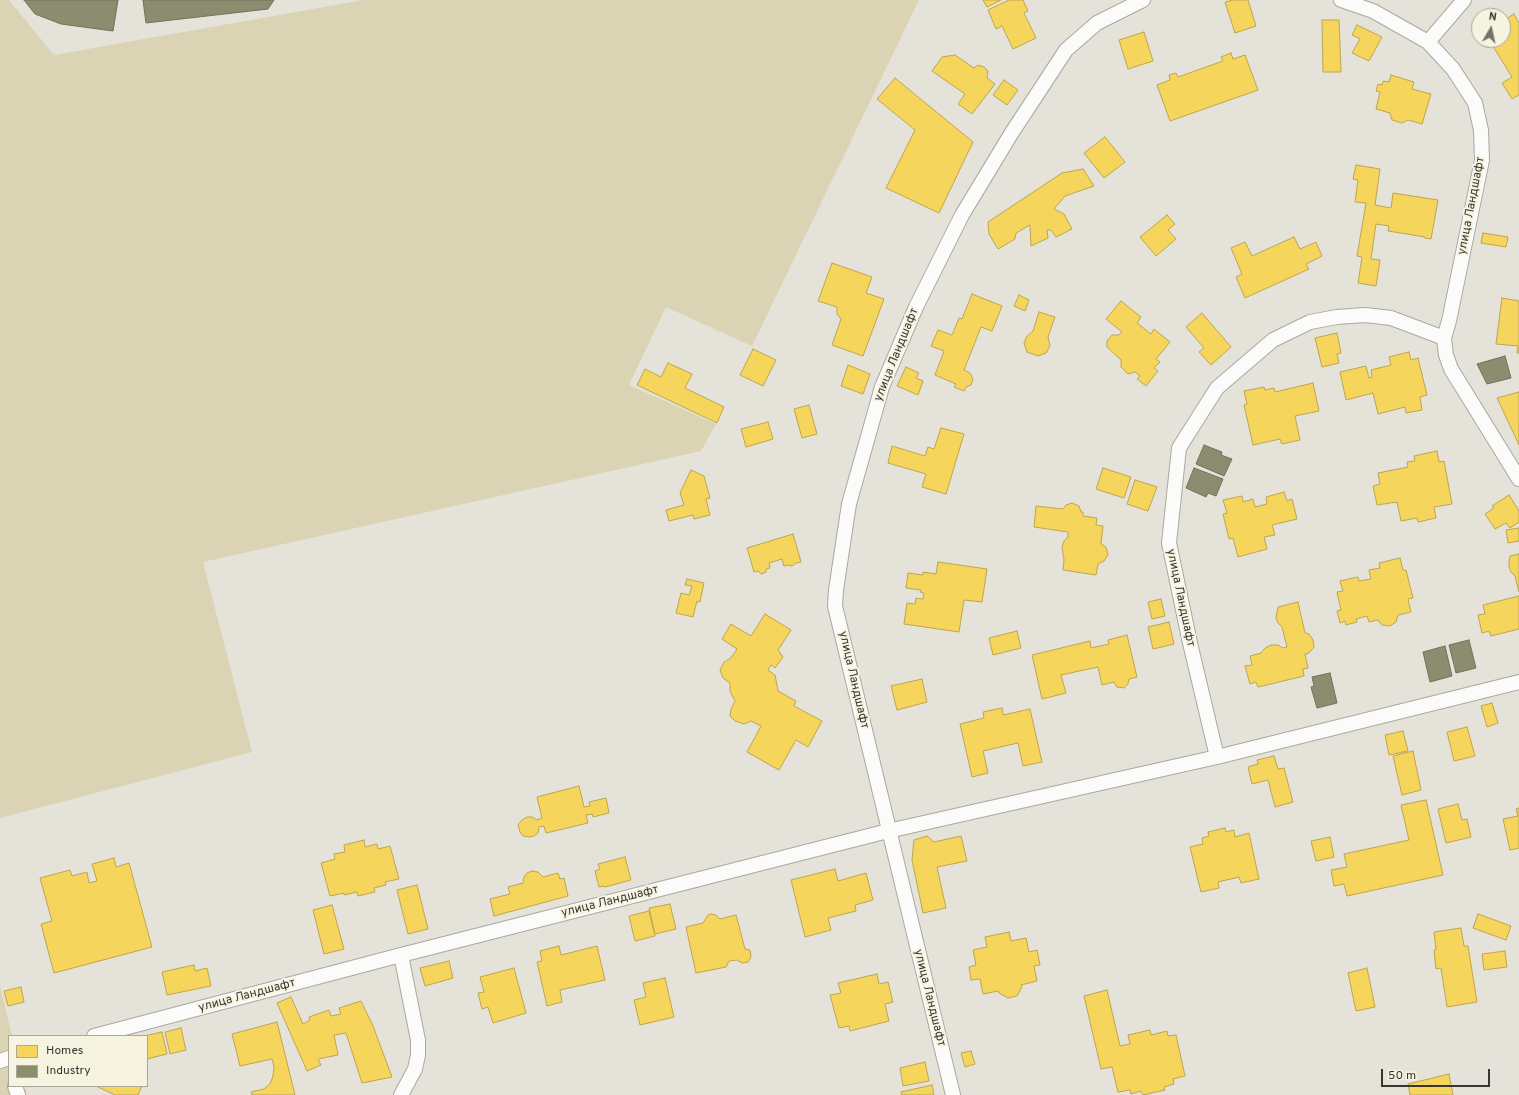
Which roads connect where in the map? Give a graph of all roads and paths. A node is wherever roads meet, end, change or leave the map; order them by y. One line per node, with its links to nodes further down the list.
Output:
1 (1143, 0): 9 (street, улица Ландшафт)
2 (1341, 0): 4 (street, улица Ландшафт)
3 (1464, 0): 4 (street)
4 (1428, 42): 5 (street, улица Ландшафт)
5 (1444, 338): 6 (street, улица Ландшафт); 8 (street, улица Ландшафт)
6 (1519, 479)
7 (1519, 682): 8 (street, улица Ландшафт)
8 (1217, 757): 9 (street, улица Ландшафт)
9 (888, 831): 10 (street, улица Ландшафт); 13 (street, улица Ландшафт)
10 (401, 955): 11 (street, улица Ландшафт); 12 (street)
11 (98, 1035)
12 (401, 1095)
13 (953, 1095)

